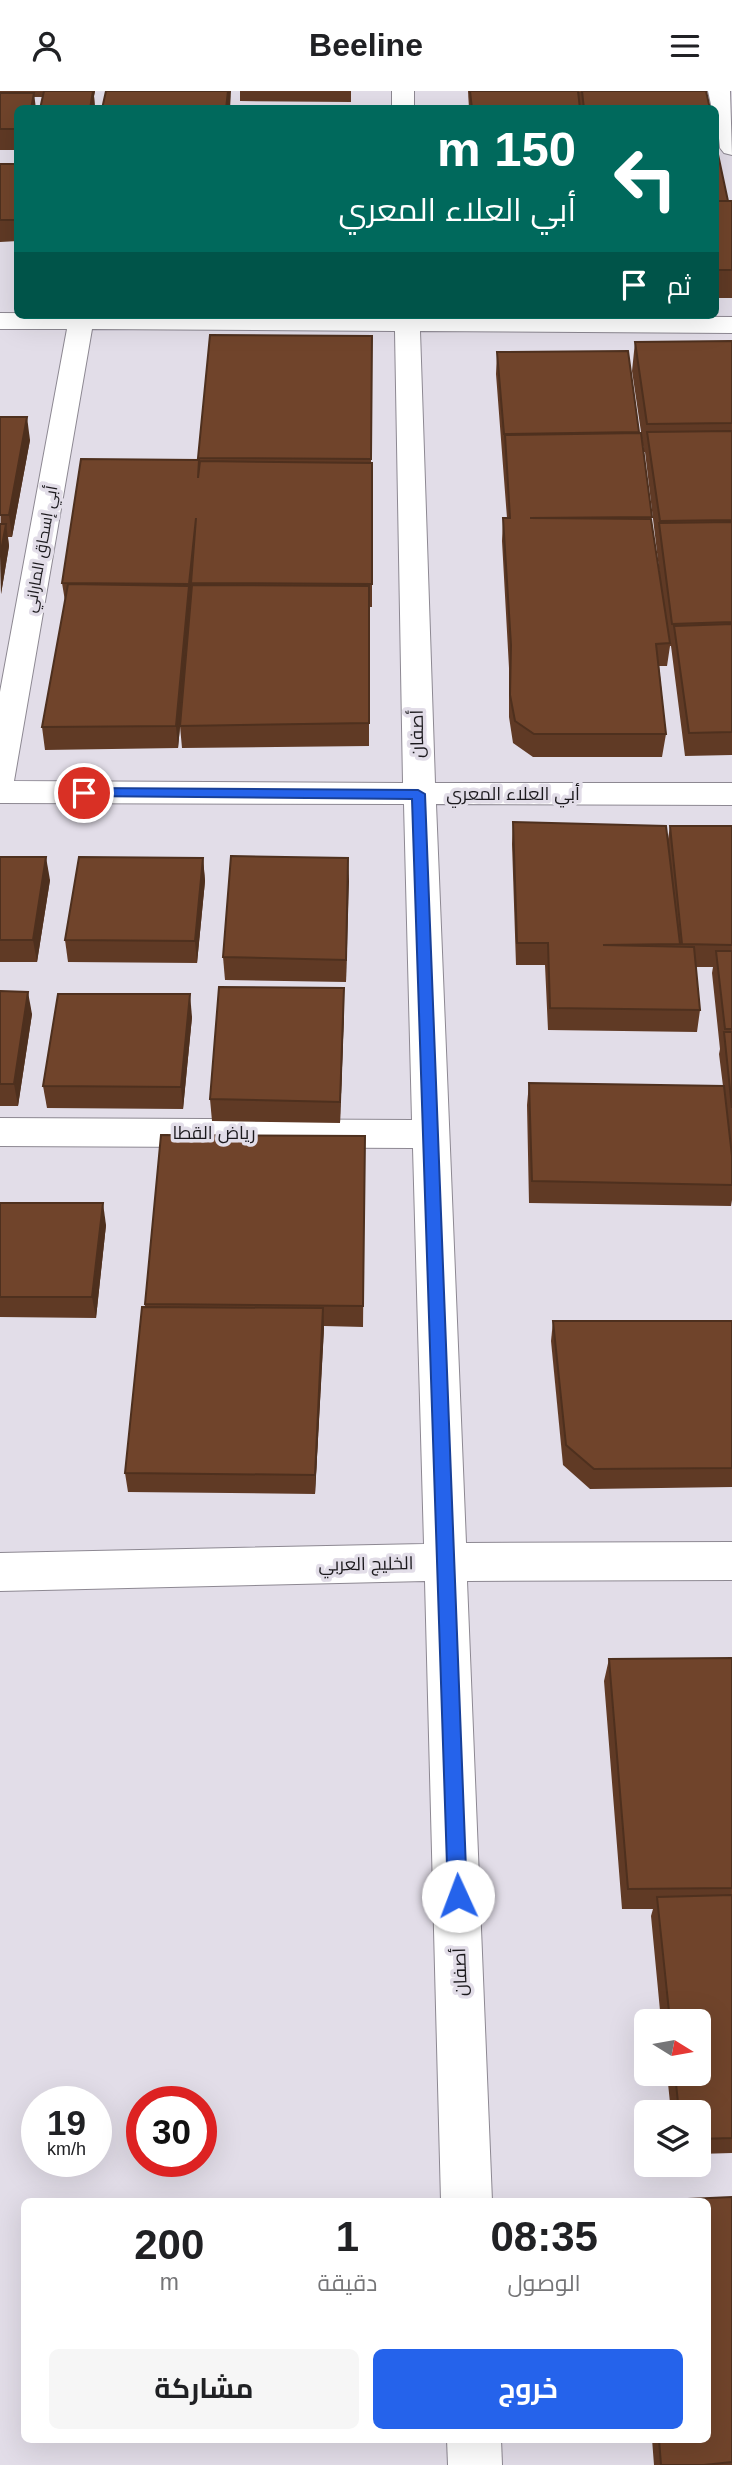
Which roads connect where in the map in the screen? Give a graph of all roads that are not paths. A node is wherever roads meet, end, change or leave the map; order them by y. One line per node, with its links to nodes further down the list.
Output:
1 (719, 91): 2 (street)
2 (732, 148)
3 (407, 319): 5 (street); 6 (street); 9 (street, أصفان)
4 (0, 321): 5 (street)
5 (82, 321): 7 (street, أبي إسحاق الماراني)
6 (732, 324)
7 (0, 778)
8 (0, 792): 9 (street, أبي العلاء المعري)
9 (418, 794): 10 (street, أبي العلاء المعري); 12 (street, أصفان)
10 (732, 794)
11 (0, 1132): 12 (street, رياض القطا)
12 (428, 1134): 14 (street, أصفان)
13 (732, 1561): 14 (street, الخليج العربي)
14 (448, 1562): 15 (street, الخليج العربي); 16 (street, أصفان)
15 (0, 1572)
16 (467, 2198)
17 (474, 2443): 18 (street)
18 (475, 2465)

